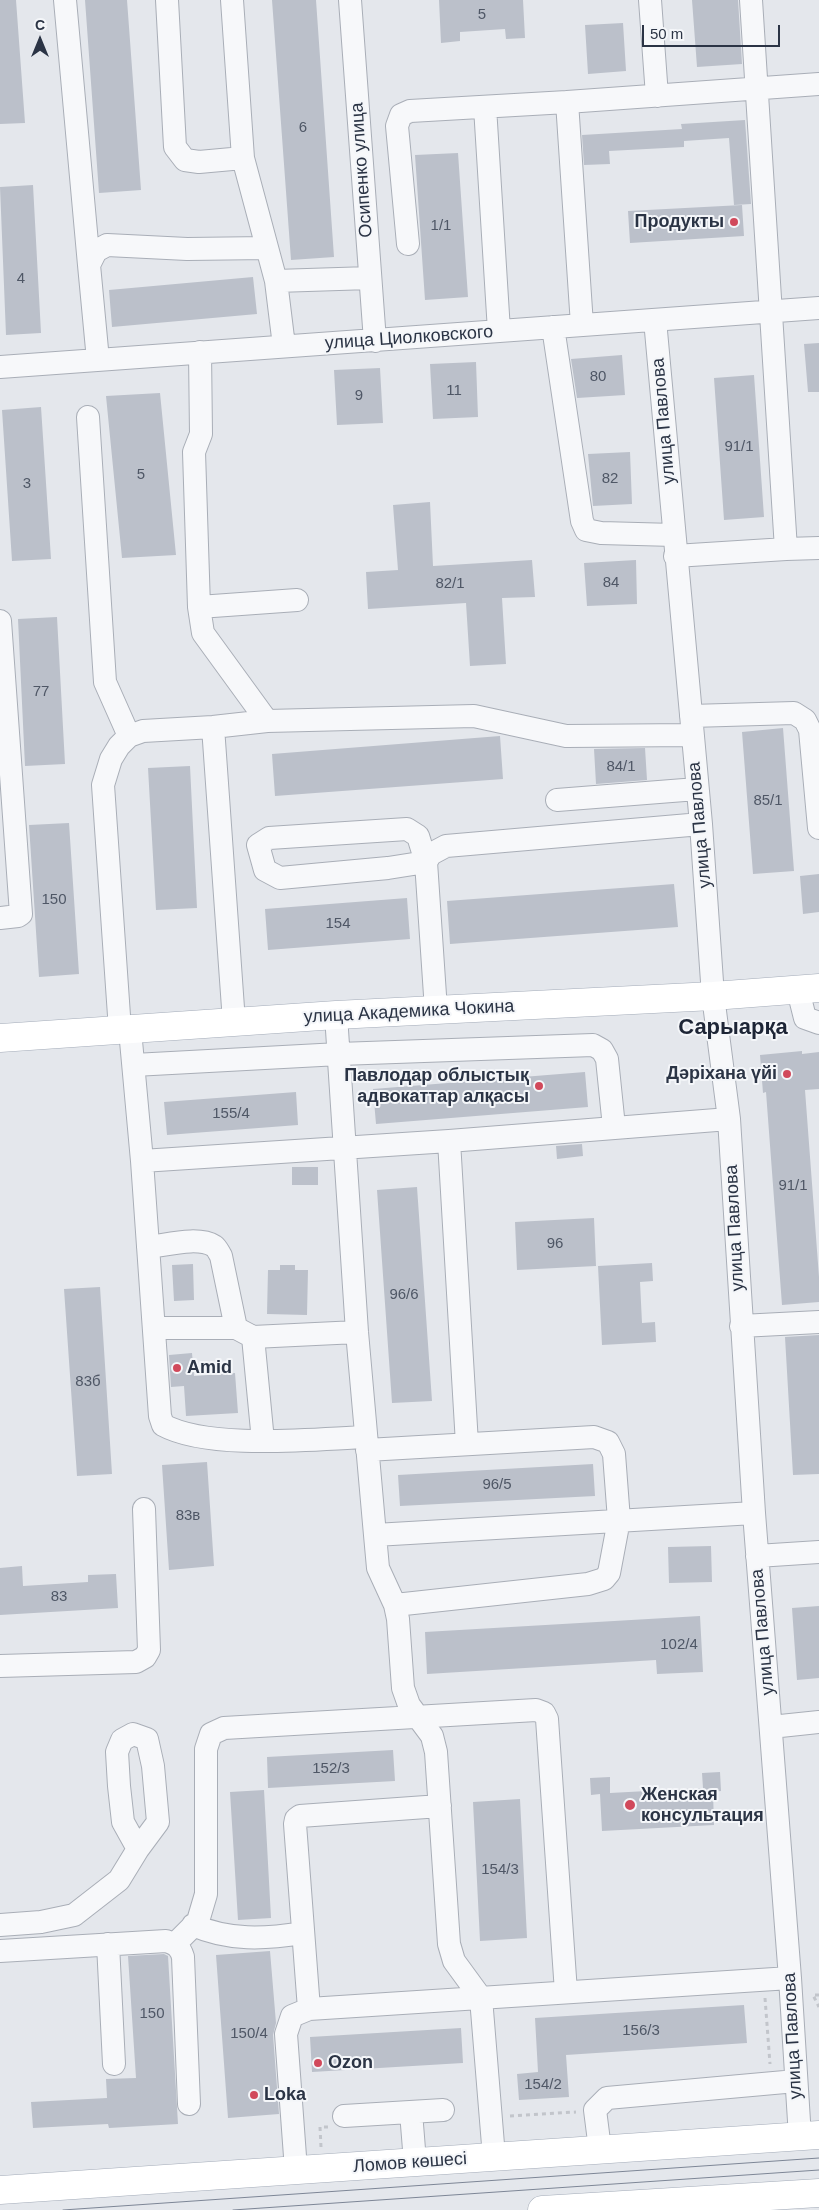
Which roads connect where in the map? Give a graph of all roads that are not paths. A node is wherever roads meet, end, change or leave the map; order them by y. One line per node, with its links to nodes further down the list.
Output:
1 (65, 0): 15 (street)
2 (168, 0): 12 (street)
3 (232, 0): 12 (street)
4 (350, 0): 16 (street, Осипенко улица)
5 (650, 0): 9 (street)
6 (751, 0): 8 (street)
7 (819, 84): 8 (street)
8 (757, 88): 9 (street); 19 (street)
9 (657, 96): 10 (street)
10 (568, 102): 11 (street); 21 (street)
11 (485, 107): 13 (street); 23 (street)
12 (243, 158): 14 (street)
13 (408, 244)
14 (267, 248): 15 (street); 17 (street)
15 (89, 265): 27 (street)
16 (370, 278): 17 (street); 24 (street, Осипенко улица)
17 (276, 281): 25 (street)
18 (819, 308): 19 (street, улица Циолковского)
19 (771, 311): 20 (street, улица Циолковского); 32 (street)
20 (655, 320): 21 (street, улица Циолковского); 30 (street, улица Павлова)
21 (582, 325): 22 (street, улица Циолковского)
22 (553, 327): 23 (street, улица Циолковского); 30 (street)
23 (499, 331): 24 (street, улица Циолковского)
24 (375, 341): 25 (street, улица Циолковского)
25 (284, 346): 26 (street, улица Циолковского)
26 (200, 352): 27 (street, улица Циолковского); 34 (street)
27 (98, 360): 28 (street, улица Циолковского)
28 (0, 367)
29 (88, 417): 39 (street)
30 (674, 545): 32 (street); 37 (street, улица Павлова)
31 (819, 548): 32 (street)
32 (786, 549)
33 (297, 600): 34 (street)
34 (199, 607): 36 (street)
35 (0, 622): 45 (street)
36 (267, 721): 37 (street); 38 (street)
37 (692, 725): 40 (street, улица Павлова); 43 (street)
38 (212, 727): 39 (street); 50 (street)
39 (129, 736): 52 (street)
40 (697, 790): 41 (street); 42 (street, улица Павлова)
41 (558, 800)
42 (701, 824): 44 (street); 47 (street, улица Павлова)
43 (819, 828)
44 (426, 862): 44 (street); 48 (street)
45 (0, 918)
46 (808, 989): 47 (main road, улица Академика Чокина); 51 (street)
47 (713, 996): 48 (main road, улица Академика Чокина); 56 (street, улица Павлова)
48 (436, 1010): 49 (main road, улица Академика Чокина)
49 (336, 1015): 50 (main road, улица Академика Чокина); 54 (street)
50 (234, 1022): 52 (main road, улица Академика Чокина)
51 (819, 1023)
52 (125, 1030): 53 (main road, улица Академика Чокина); 55 (street)
53 (0, 1038)
54 (339, 1054): 55 (street); 57 (street); 59 (street)
55 (134, 1065): 60 (street)
56 (728, 1119): 57 (street); 63 (street, улица Павлова)
57 (614, 1127): 58 (street)
58 (449, 1141): 59 (street); 69 (street)
59 (345, 1148): 60 (street); 66 (street)
60 (142, 1161): 61 (street)
61 (148, 1247): 64 (street); 65 (street)
62 (819, 1322): 63 (street)
63 (741, 1326): 71 (street, улица Павлова)
64 (154, 1328): 65 (street); 67 (street)
65 (245, 1332): 66 (street); 67 (street)
66 (357, 1332): 68 (street)
67 (263, 1441): 68 (street)
68 (367, 1444): 69 (street); 73 (street)
69 (467, 1444): 72 (street)
70 (144, 1509): 77 (street)
71 (754, 1512): 72 (street); 75 (street, улица Павлова)
72 (619, 1520): 73 (street); 76 (street)
73 (375, 1535): 76 (street)
74 (819, 1552): 75 (street)
75 (757, 1556): 80 (street, улица Павлова)
76 (395, 1605): 78 (street)
77 (0, 1666)
78 (420, 1717): 81 (street); 84 (street); 90 (street)
79 (819, 1722): 80 (street)
80 (770, 1727): 89 (street, улица Павлова)
81 (440, 1806): 85 (street); 91 (street)
82 (138, 1849): 83 (street)
83 (0, 1925)
84 (193, 1925): 85 (street); 87 (street)
85 (303, 1933): 92 (street)
86 (108, 1944): 87 (street); 88 (street); 93 (street)
87 (175, 1944): 95 (street)
88 (0, 1951)
89 (790, 1978): 90 (street); 94 (street, улица Павлова)
90 (566, 1992): 91 (street)
91 (480, 1998): 92 (street); 101 (street)
92 (309, 2009): 103 (street)
93 (114, 2064)
94 (796, 2081): 99 (street, улица Павлова); 100 (street)
95 (189, 2104)
96 (443, 2110): 97 (street)
97 (411, 2112): 98 (street); 102 (street)
98 (341, 2121)
99 (809, 2136): 100 (main road, Ломов көшесі)
100 (600, 2149): 101 (main road, Ломов көшесі)
101 (494, 2157): 102 (main road, Ломов көшесі)
102 (415, 2162): 103 (main road, Ломов көшесі)
103 (296, 2170): 104 (main road, Ломов көшесі)
104 (0, 2190)
105 (819, 2193): 106 (main road)
106 (574, 2209): 107 (main road)
107 (542, 2210)

